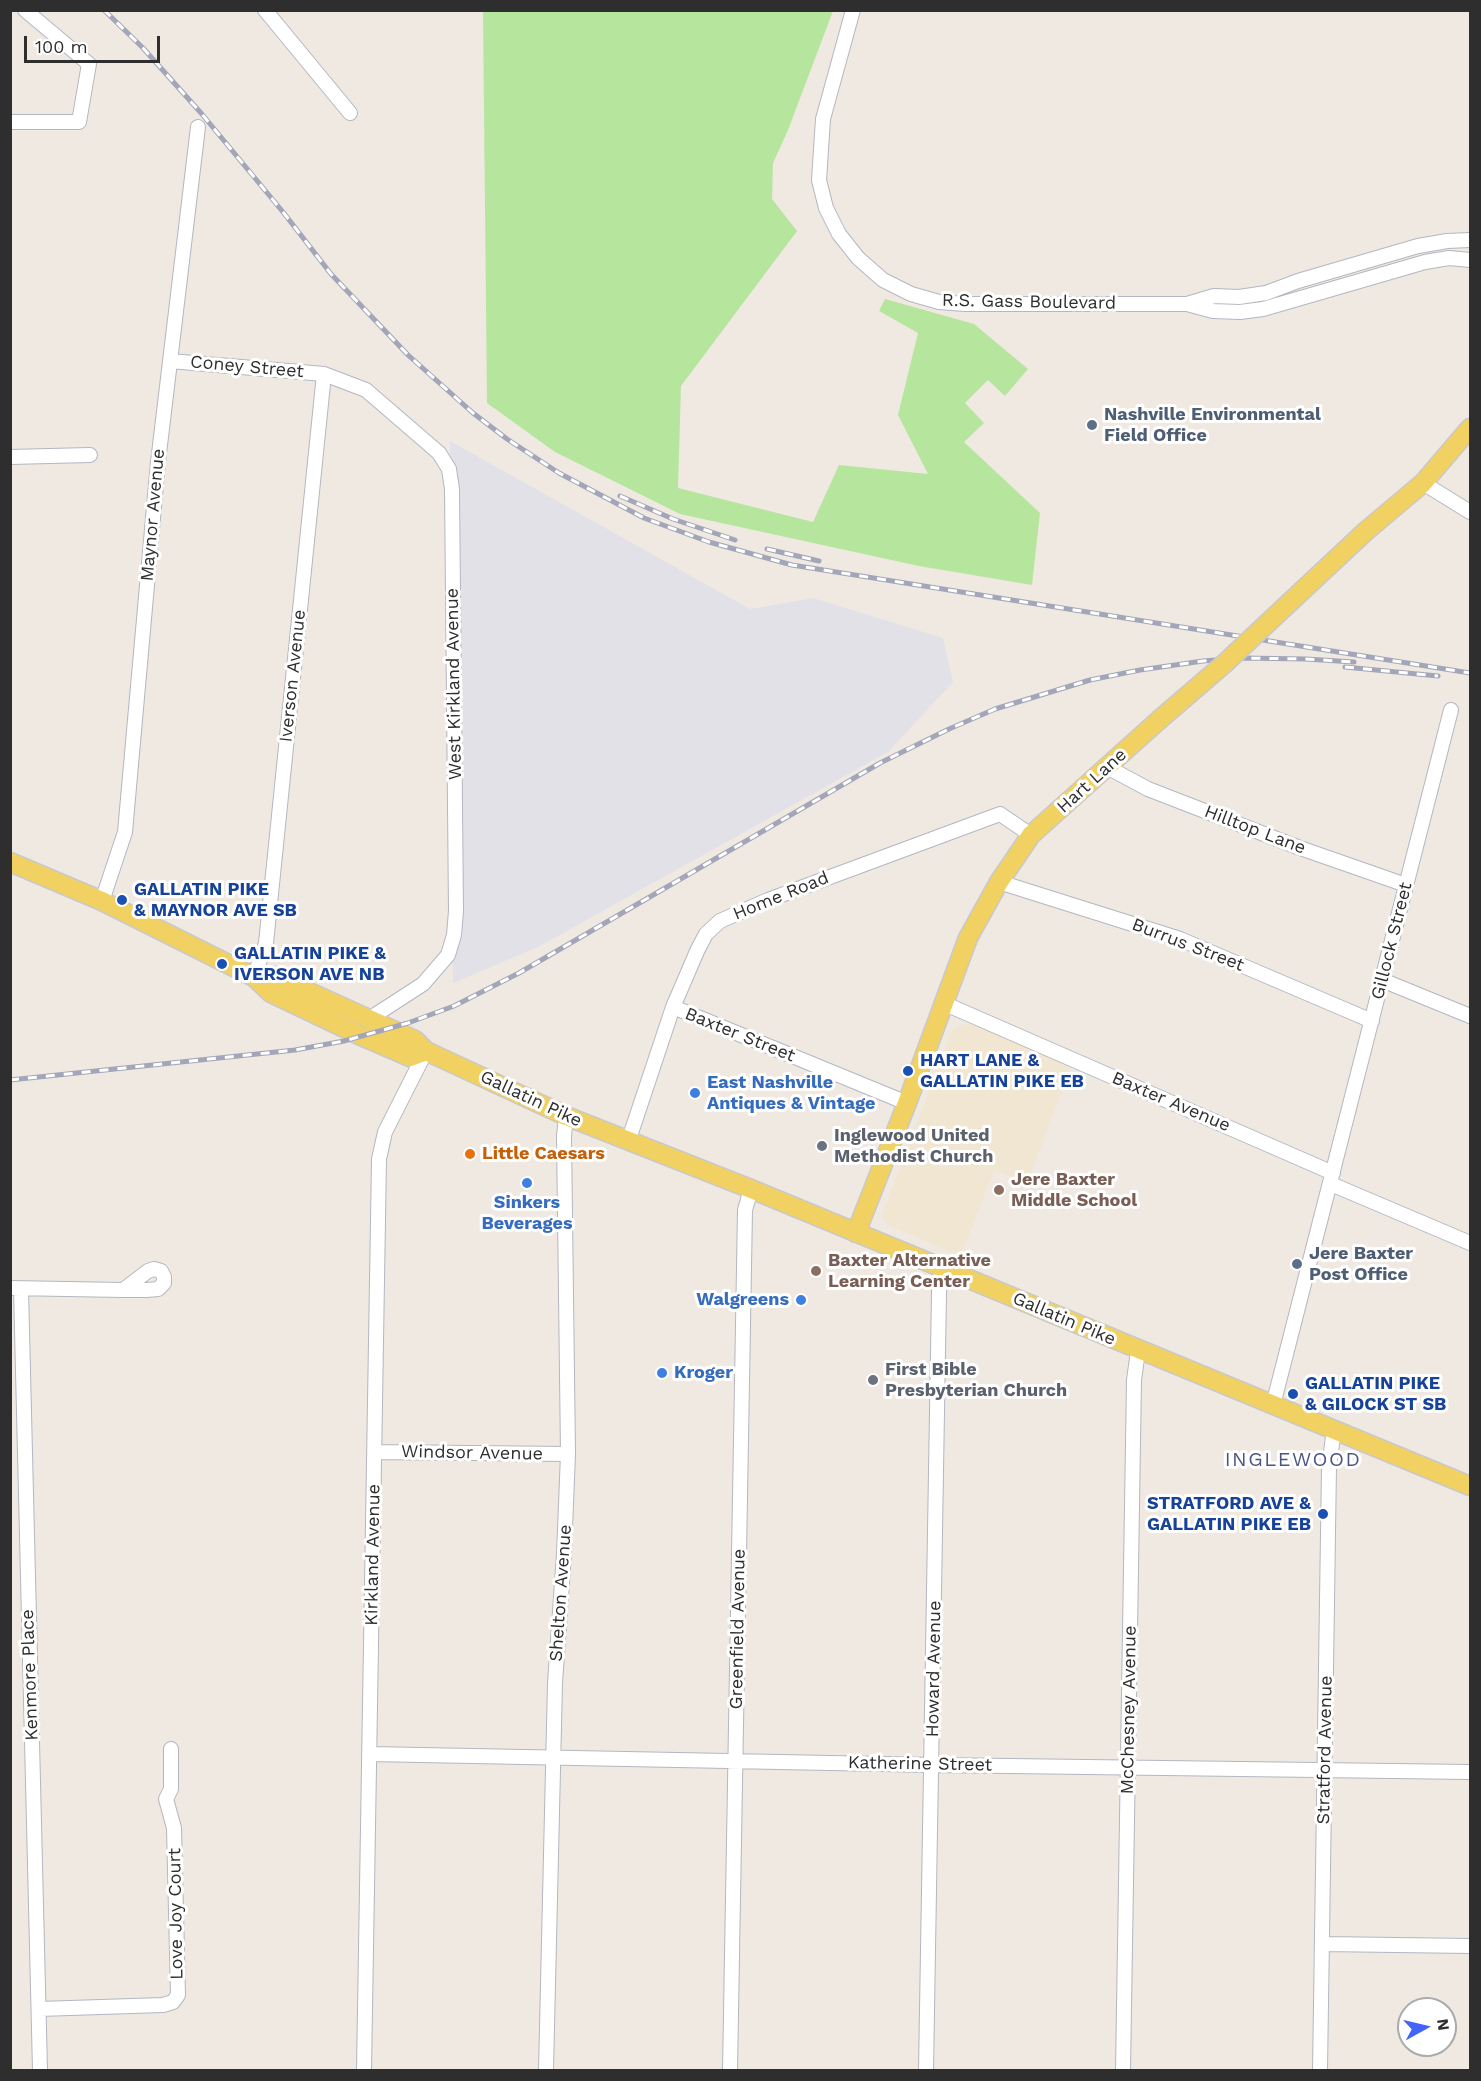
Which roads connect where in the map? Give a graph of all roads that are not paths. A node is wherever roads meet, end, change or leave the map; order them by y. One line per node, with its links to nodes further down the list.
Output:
1 (25, 10): 5 (street)
2 (266, 10): 4 (street)
3 (853, 10): 9 (street, R.S. Gass Boulevard)
4 (351, 113)
5 (10, 122)
6 (198, 127): 10 (street, Maynor Avenue)
7 (1470, 240): 9 (street, R.S. Gass Boulevard)
8 (1470, 260): 9 (street, R.S. Gass Boulevard)
9 (1187, 304)
10 (170, 361): 11 (street, Coney Street); 23 (street, Maynor Avenue)
11 (324, 374): 24 (street, Iverson Avenue); 29 (street, West Kirkland Avenue)
12 (1470, 428): 15 (main road, Hart Lane)
13 (90, 455): 14 (street)
14 (10, 457)
15 (1423, 483): 16 (street); 18 (main road, Hart Lane, bridge)
16 (1470, 512)
17 (1451, 710): 22 (street, Gillock Street)
18 (1107, 767): 19 (main road, Hart Lane); 22 (street, Hilltop Lane)
19 (1031, 835): 21 (main road, Hart Lane); 27 (street, Home Road)
20 (10, 862): 23 (main road, Gallatin Pike)
21 (999, 882): 26 (main road, Hart Lane); 30 (street, Burrus Street)
22 (1406, 885): 25 (street, Gillock Street)
23 (102, 901): 24 (main road, Gallatin Pike)
24 (254, 976): 29 (main road, Gallatin Pike); 31 (main road, Gallatin Pike)
25 (1382, 980): 28 (street); 30 (street, Gillock Street)
26 (943, 1004): 32 (main road, Hart Lane); 35 (street, Baxter Avenue)
27 (673, 1007): 32 (street, Baxter Street); 34 (street, Home Road)
28 (1470, 1016)
29 (369, 1018): 31 (main road, Gallatin Pike)
30 (1372, 1021): 35 (street, Gillock Street)
31 (426, 1051): 33 (main road, Gallatin Pike); 45 (street, Kirkland Avenue)
32 (907, 1103): 37 (main road, Hart Lane)
33 (566, 1116): 34 (main road, Gallatin Pike); 46 (street, Shelton Avenue)
34 (628, 1142): 36 (main road, Gallatin Pike)
35 (1332, 1178): 38 (street, Baxter Avenue); 43 (street, Gillock Street)
36 (751, 1189): 37 (main road, Gallatin Pike); 51 (street, Greenfield Avenue)
37 (856, 1233): 39 (main road, Gallatin Pike)
38 (1470, 1243)
39 (942, 1267): 42 (main road, Gallatin Pike); 52 (street, Howard Avenue)
40 (16, 1288): 41 (street); 58 (street, Kenmore Place)
41 (123, 1290)
42 (1138, 1351): 43 (main road, Gallatin Pike); 53 (street, McChesney Avenue)
43 (1273, 1405): 44 (main road, Gallatin Pike)
44 (1334, 1430): 47 (main road, Gallatin Pike); 54 (street, Stratford Avenue)
45 (375, 1452): 46 (street, Windsor Avenue); 49 (street, Kirkland Avenue)
46 (568, 1454): 50 (street, Shelton Avenue)
47 (1470, 1486)
48 (171, 1749): 58 (street, Love Joy Court)
49 (370, 1754): 50 (street, Katherine Street); 60 (street, Kirkland Avenue)
50 (553, 1756): 51 (street, Katherine Street); 61 (street, Shelton Avenue)
51 (736, 1761): 52 (street, Katherine Street); 62 (street, Greenfield Avenue)
52 (933, 1765): 53 (street, Katherine Street); 63 (street, Howard Avenue)
53 (1128, 1767): 54 (street, Katherine Street); 64 (street, McChesney Avenue)
54 (1324, 1770): 55 (street, Katherine Street); 56 (street, Stratford Avenue)
55 (1470, 1772)
56 (1323, 1944): 57 (street); 65 (street, Stratford Avenue)
57 (1470, 1946)
58 (39, 2009): 59 (street, Kenmore Place)
59 (40, 2070)
60 (364, 2070)
61 (546, 2070)
62 (730, 2070)
63 (926, 2070)
64 (1122, 2070)
65 (1320, 2070)

